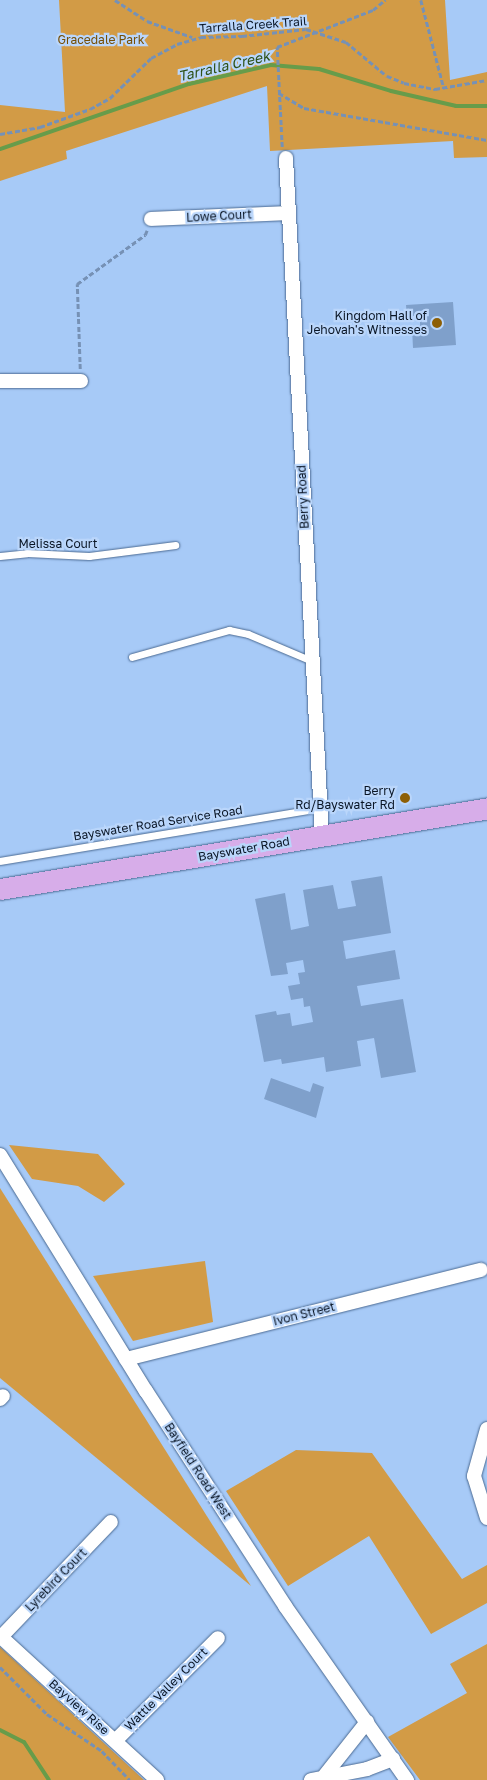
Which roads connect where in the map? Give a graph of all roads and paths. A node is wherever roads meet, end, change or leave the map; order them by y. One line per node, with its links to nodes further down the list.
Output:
1 (115, 0): 5 (path)
2 (385, 0): 4 (path)
3 (421, 0): 7 (path)
4 (315, 30): 5 (path, Tarralla Creek Trail); 7 (path, Tarralla Creek Trail); 8 (path)
5 (194, 38): 9 (path, Tarralla Creek Trail)
6 (487, 80): 7 (path, Tarralla Creek Trail)
7 (444, 88)
8 (279, 93): 10 (path); 11 (path)
9 (0, 134)
10 (487, 140)
11 (284, 155): 12 (street, Berry Road)
12 (288, 213): 13 (street, Lowe Court); 19 (street, Berry Road)
13 (151, 219): 15 (path)
14 (0, 381): 15 (street)
15 (81, 381)
16 (175, 545): 17 (lane, Melissa Court)
17 (0, 556)
18 (132, 657): 19 (lane)
19 (312, 661): 20 (street, Berry Road)
20 (320, 808): 22 (street, Berry Road); 23 (lane, Bayswater Road Service Road)
21 (487, 808): 22 (main road, Bayswater Road)
22 (322, 835): 24 (main road, Bayswater Road)
23 (0, 860)
24 (0, 889)
25 (0, 1155): 27 (street, Bayfield Road West)
26 (481, 1270): 27 (street, Ivon Street)
27 (126, 1359): 34 (street, Bayfield Road West)
28 (487, 1429): 29 (street)
29 (487, 1518)
30 (111, 1522): 31 (street, Lyrebird Court)
31 (0, 1636): 35 (street, Bayview Rise)
32 (218, 1638): 35 (street, Wattle Valley Court)
33 (0, 1667): 38 (path)
34 (367, 1722): 36 (street, Bayfield Road West); 37 (street)
35 (116, 1740): 39 (street, Bayview Rise)
36 (393, 1759): 37 (street); 41 (street, Bayfield Road West)
37 (325, 1775): 40 (street)
38 (130, 1780)
39 (157, 1780)
40 (311, 1780)
41 (407, 1780)

